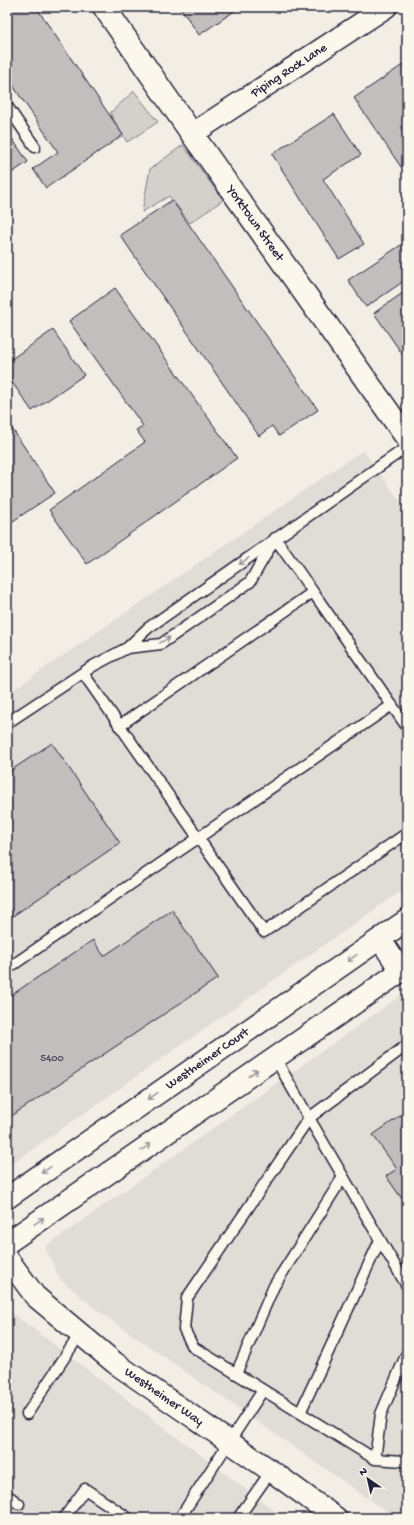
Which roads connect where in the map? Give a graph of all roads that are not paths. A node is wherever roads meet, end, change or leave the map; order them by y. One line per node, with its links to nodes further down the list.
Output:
1 (104, 7): 4 (street, Yorktown Street)
2 (386, 7): 4 (street, Piping Rock Lane)
3 (7, 106): 5 (lane)
4 (192, 134): 6 (street, Yorktown Street)
5 (35, 147)
6 (407, 438)
7 (407, 447): 8 (lane)
8 (275, 538): 9 (lane); 10 (lane, one-way to 10); 10 (lane, one-way to 8)
9 (313, 592): 12 (lane); 14 (lane)
10 (127, 648): 11 (lane)
11 (83, 673): 13 (lane); 14 (lane)
12 (392, 705): 15 (lane); 17 (lane)
13 (7, 723)
14 (119, 726): 17 (lane)
15 (407, 727)
16 (407, 833): 17 (lane)
17 (199, 838): 20 (lane)
18 (407, 920): 19 (street, Westheimer Court)
19 (380, 939): 21 (street); 26 (street, Westheimer Court, one-way to 26)
20 (7, 969)
21 (405, 973): 23 (street)
22 (407, 1045): 24 (lane)
23 (275, 1058): 24 (lane); 28 (street, one-way to 23)
24 (309, 1118): 25 (lane); 33 (lane)
25 (343, 1177): 27 (lane); 33 (lane)
26 (7, 1198)
27 (380, 1240): 30 (lane); 35 (lane)
28 (7, 1243)
29 (7, 1258): 31 (street, Westheimer Way)
30 (407, 1286)
31 (80, 1334): 36 (lane); 37 (street, Westheimer Way)
32 (407, 1353): 38 (lane)
33 (236, 1374): 34 (lane)
34 (263, 1390): 35 (lane); 37 (lane)
35 (300, 1413): 38 (lane)
36 (27, 1414)
37 (229, 1442): 40 (street, Westheimer Way); 43 (lane)
38 (375, 1459): 39 (lane)
39 (407, 1460)
40 (271, 1471): 46 (lane); 47 (street, Westheimer Way)
41 (7, 1496): 42 (lane)
42 (19, 1504)
43 (182, 1516)
44 (64, 1518): 45 (lane)
45 (128, 1518)
46 (238, 1518)
47 (336, 1518)

